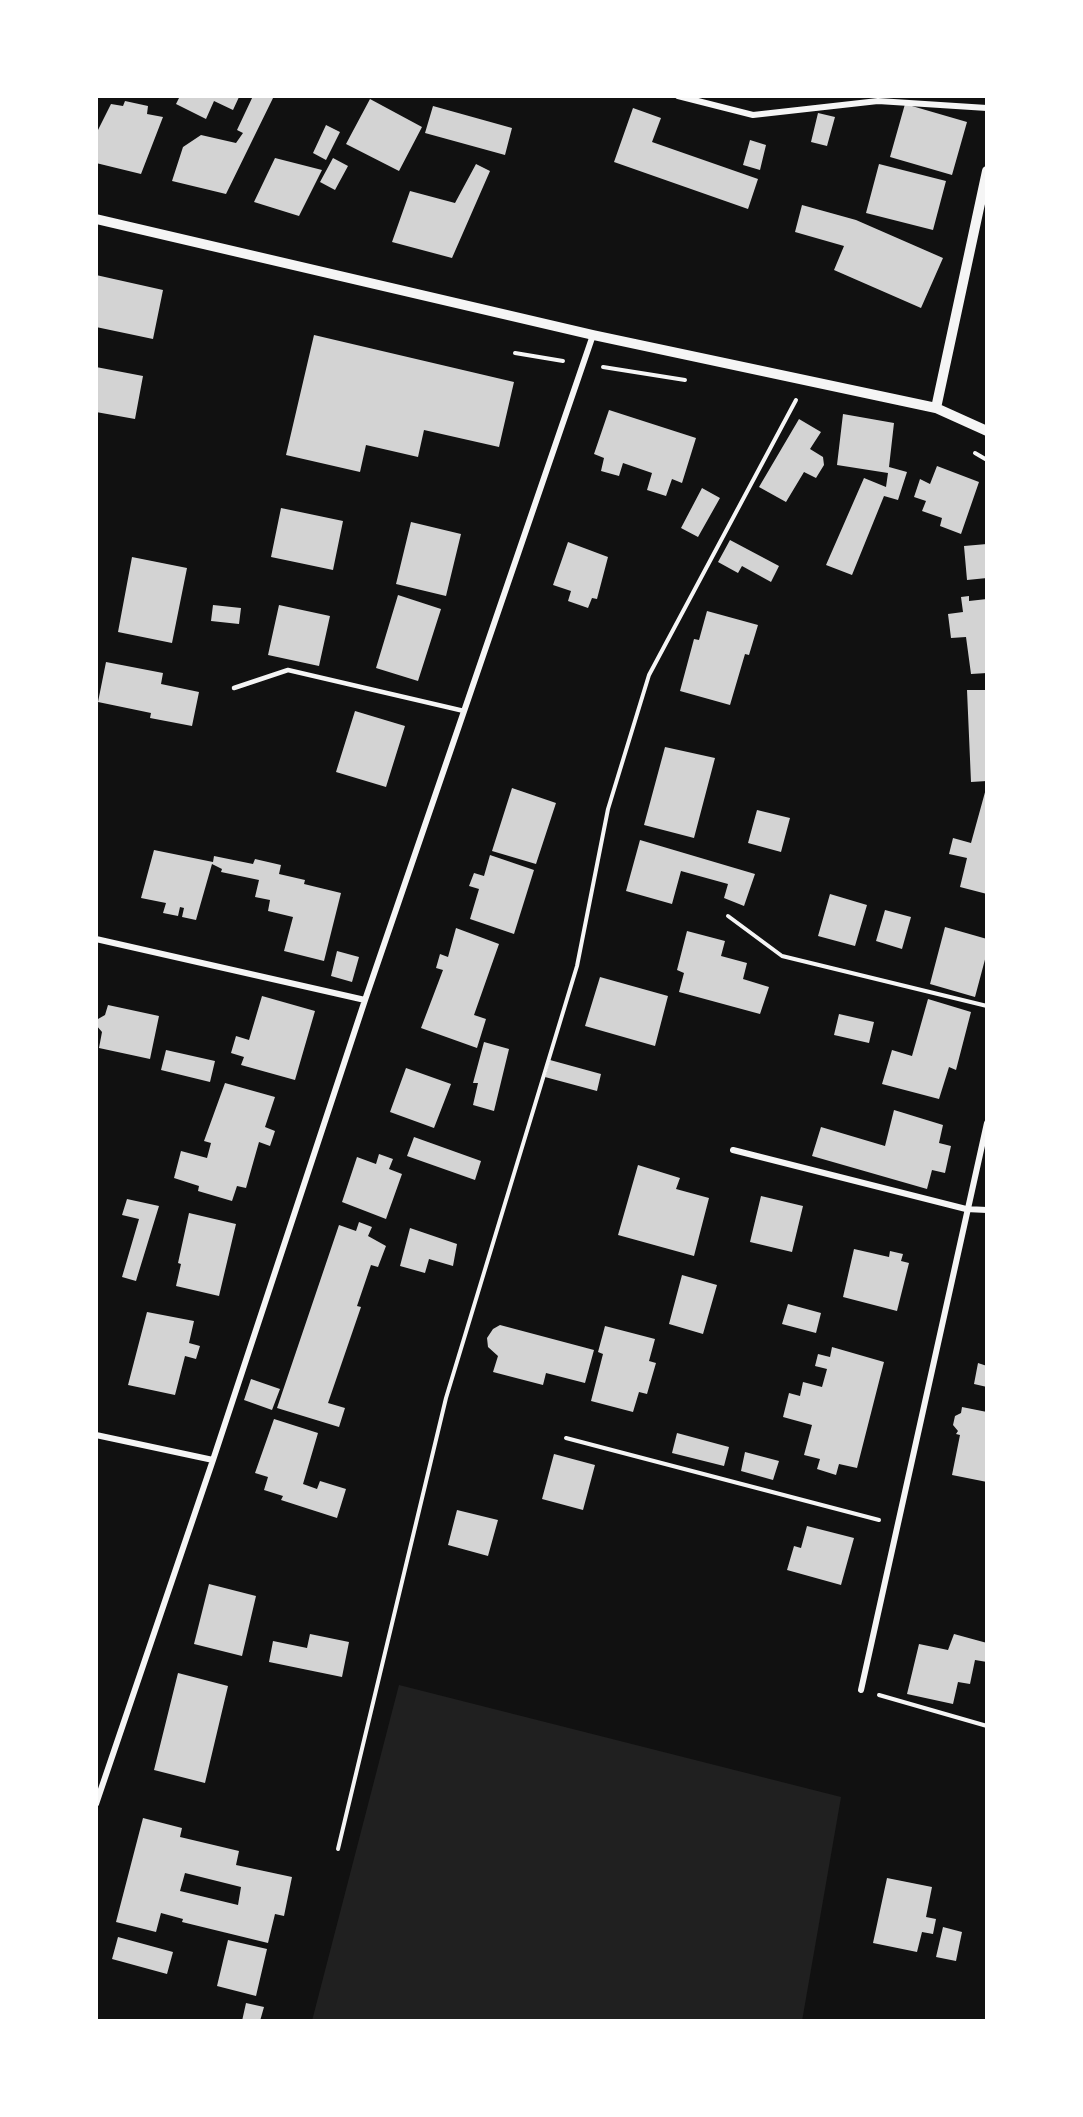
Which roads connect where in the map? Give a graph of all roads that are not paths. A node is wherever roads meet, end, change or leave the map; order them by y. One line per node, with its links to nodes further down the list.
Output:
1 (678, 96): 2 (street)
2 (987, 108)
3 (987, 171): 6 (street)
4 (96, 219): 5 (street)
5 (593, 335): 6 (street); 9 (street)
6 (936, 408): 7 (street)
7 (987, 431)
8 (234, 688): 9 (lane)
9 (464, 711): 11 (street)
10 (96, 939): 11 (street)
11 (365, 1000): 17 (street)
12 (987, 1123): 14 (street)
13 (733, 1150): 14 (street)
14 (966, 1209): 15 (street); 18 (street)
15 (987, 1210)
16 (96, 1435): 17 (street)
17 (213, 1460): 19 (street)
18 (861, 1690)
19 (96, 1804)

